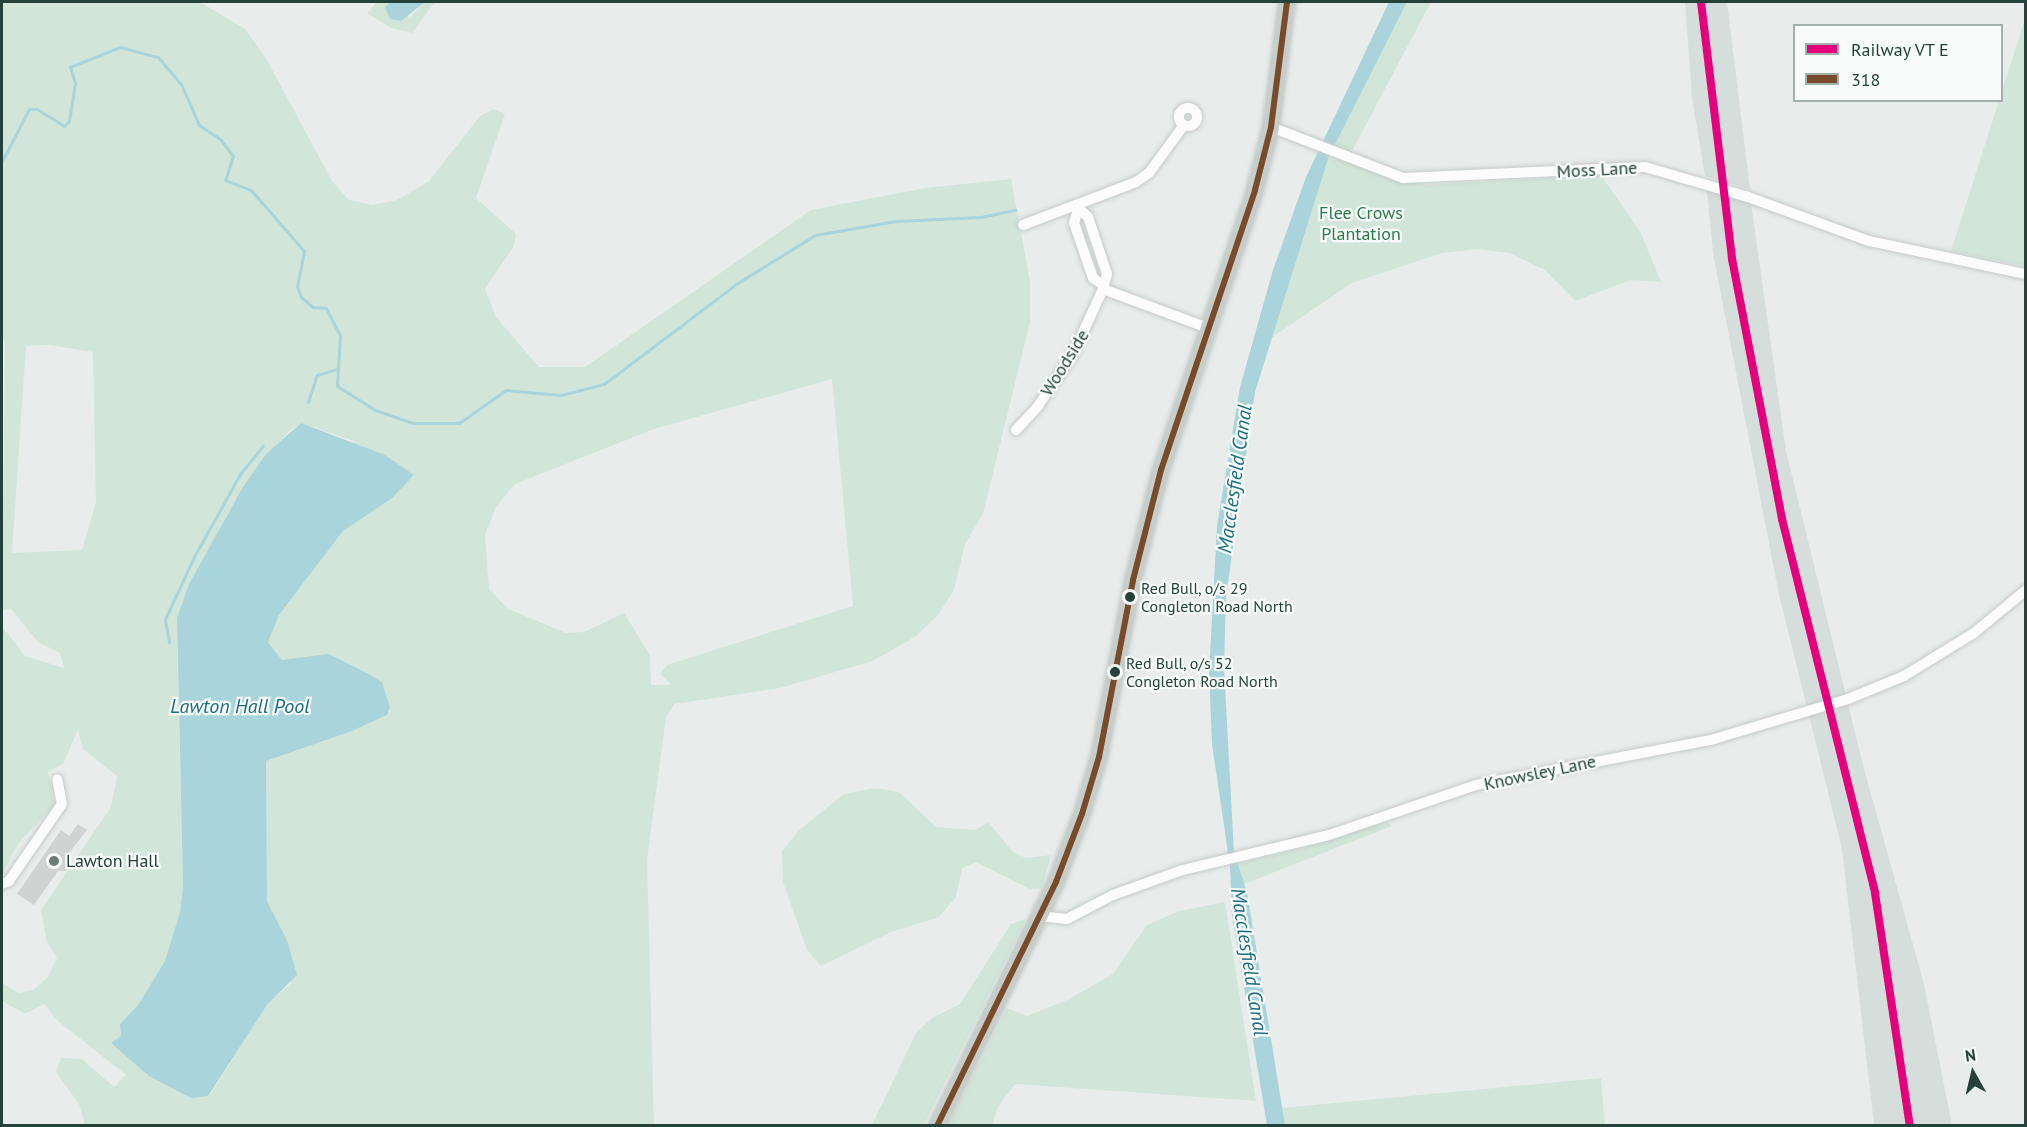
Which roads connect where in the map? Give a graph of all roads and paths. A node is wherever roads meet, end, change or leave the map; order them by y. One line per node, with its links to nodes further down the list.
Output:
1 (1287, 2): 3 (highway)
2 (1184, 125): 4 (street)
3 (1271, 126): 6 (street, Moss Lane); 8 (highway)
4 (1077, 208): 5 (street); 7 (street)
5 (1023, 225)
6 (2025, 274)
7 (1103, 287): 8 (street); 9 (street, Woodside)
8 (1208, 328): 13 (highway)
9 (1016, 430)
10 (2025, 591): 13 (street, Knowsley Lane)
11 (57, 780): 12 (street)
12 (2, 884)
13 (1038, 916): 14 (highway)
14 (938, 1125)

